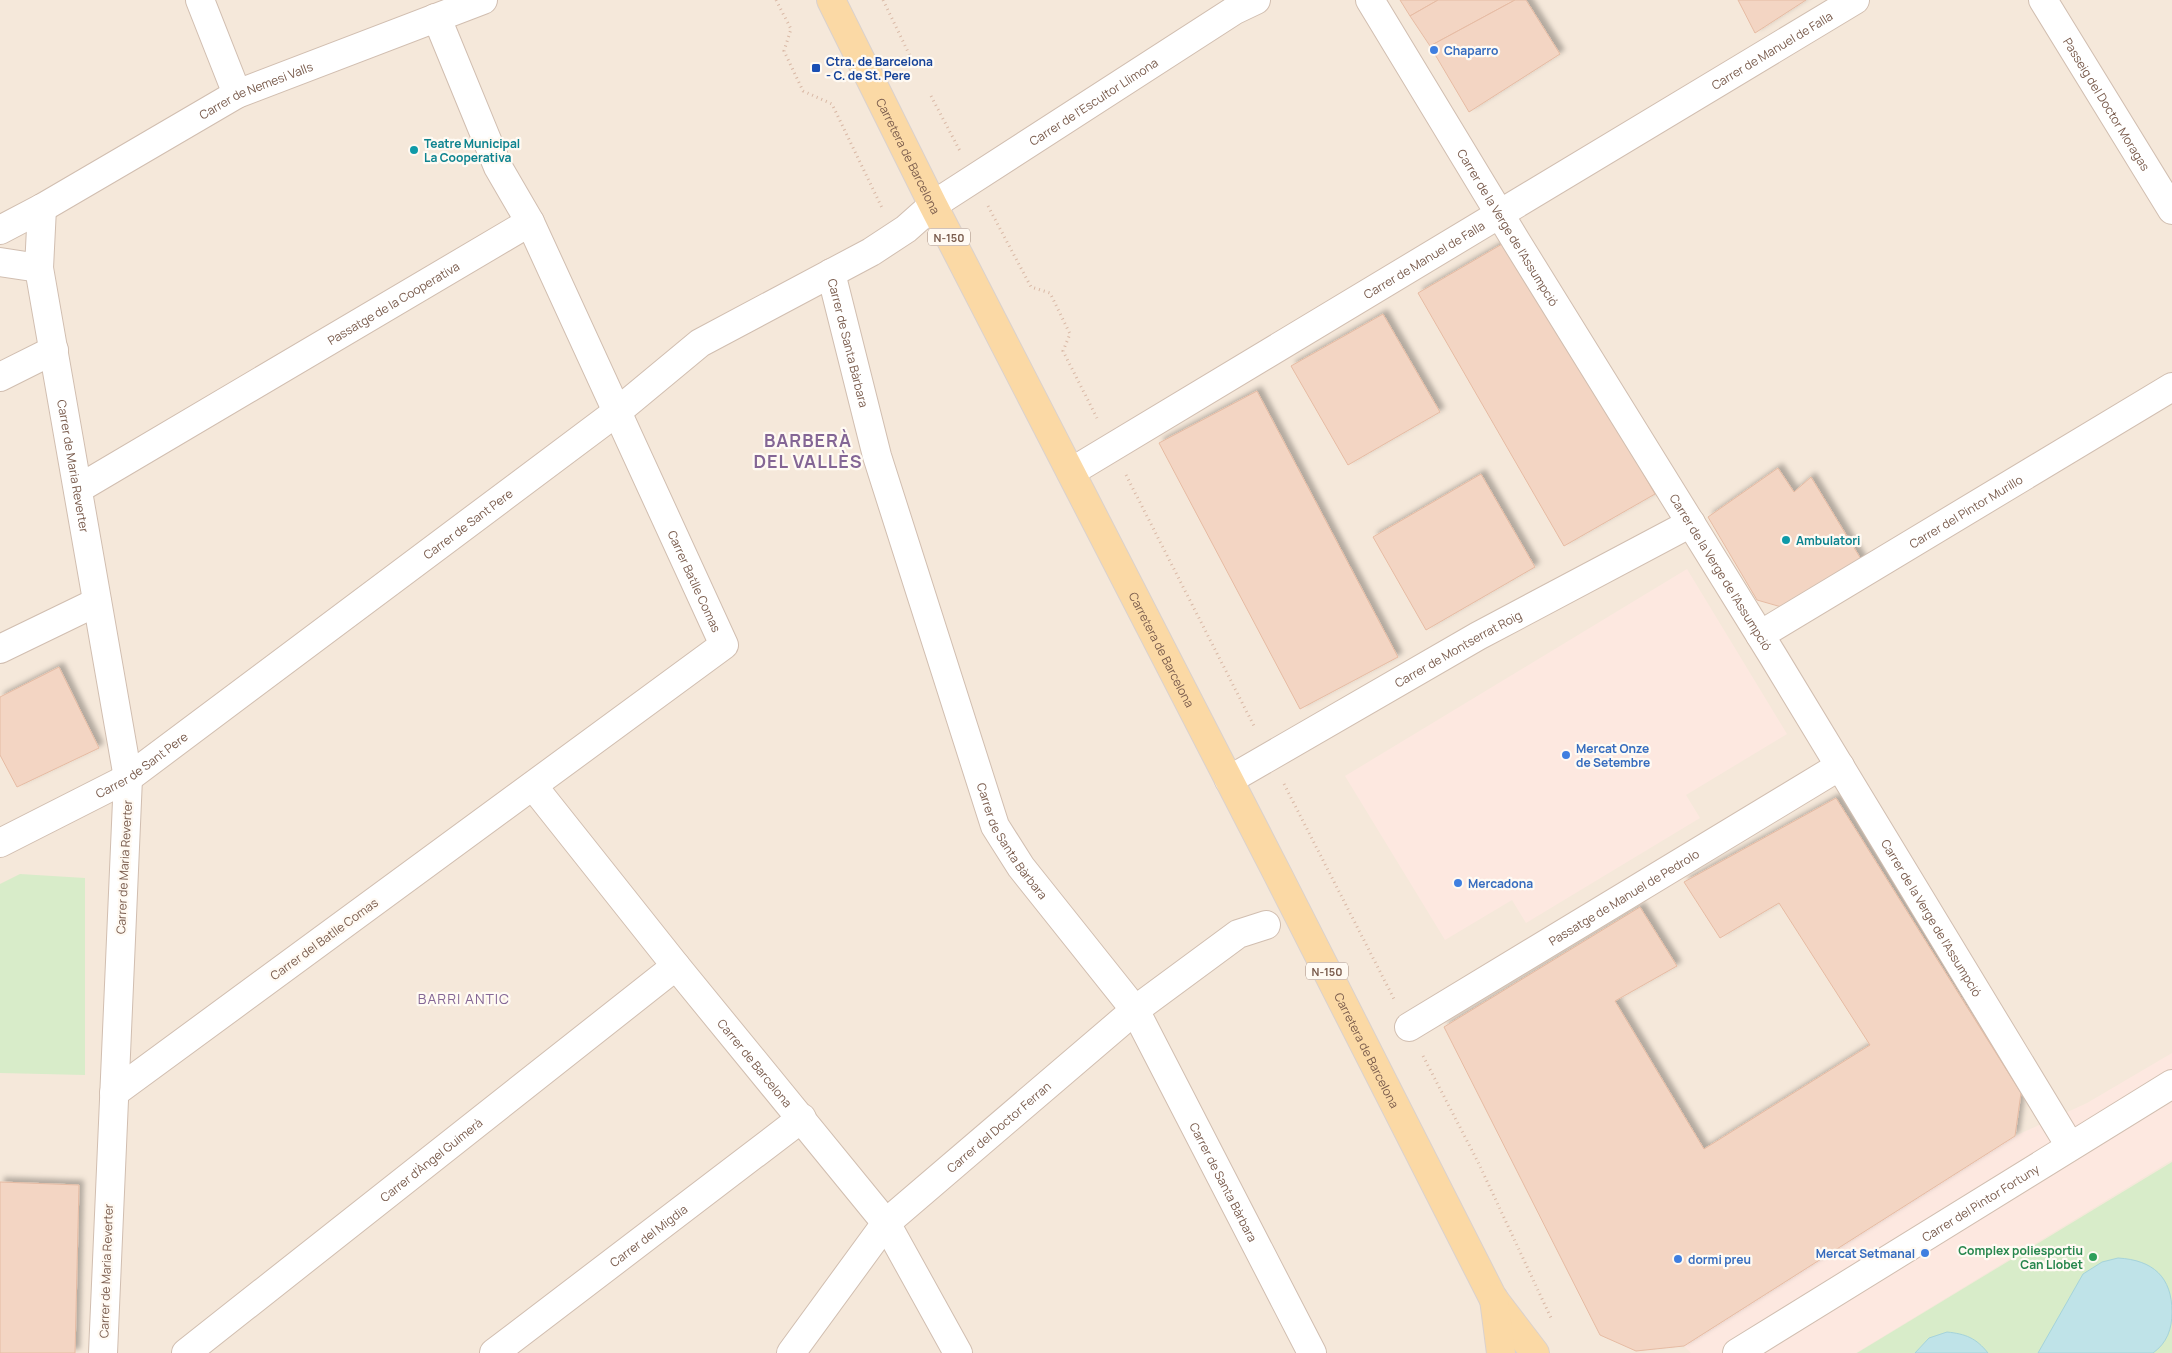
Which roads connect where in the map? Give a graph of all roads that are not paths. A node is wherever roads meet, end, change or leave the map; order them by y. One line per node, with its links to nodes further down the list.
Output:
1 (200, 0): 9 (street)
2 (483, 0): 8 (street, Carrer de Nemesi Valls)
3 (831, 0): 10 (main road, Carretera de Barcelona / N-150)
4 (1256, 0): 10 (street, Carrer de l'Escultor Llimona)
5 (1370, 0): 13 (street, Carrer de la Verge de l'Assumpció)
6 (1855, 0): 13 (street, Carrer de Manuel de Falla)
7 (2042, 0): 12 (street, Passeig del Doctor Moragas)
8 (435, 18): 9 (street, Carrer de Nemesi Valls); 14 (street)
9 (237, 94): 11 (street, Carrer de Nemesi Valls)
10 (933, 205): 18 (street, Carrer de Sant Pere); 23 (main road, Carretera de Barcelona / N-150)
11 (42, 208): 15 (street, Carrer de Nemesi Valls); 17 (street)
12 (2172, 210)
13 (1499, 213): 23 (street, Carrer de Manuel de Falla); 25 (street, Carrer de la Verge de l'Assumpció)
14 (530, 222): 22 (street); 24 (street, Passatge de la Cooperativa)
15 (0, 230)
16 (0, 262): 17 (street)
17 (39, 268): 19 (street, Carrer de Maria Reverter)
18 (831, 273): 22 (street, Carrer de Sant Pere); 36 (street, Carrer de Santa Bàrbara)
19 (54, 350): 20 (street); 24 (street, Carrer de Maria Reverter)
20 (0, 377)
21 (2172, 387): 27 (street, Carrer del Pintor Murillo)
22 (618, 411): 30 (street, Carrer de Sant Pere); 32 (street, Carrer Batlle Comas)
23 (1071, 472): 31 (main road, Carretera de Barcelona / N-150)
24 (78, 489): 26 (street, Carrer de Maria Reverter)
25 (1690, 523): 27 (street, Carrer de la Verge de l'Assumpció); 31 (street, Carrer de Montserrat Roig)
26 (97, 602): 28 (street); 30 (street, Carrer de Maria Reverter)
27 (1760, 636): 29 (street, Carrer de la Verge de l'Assumpció)
28 (0, 649)
29 (1840, 766): 37 (street, Passatge de Manuel de Pedrolo); 41 (street, Carrer de la Verge de l'Assumpció)
30 (128, 778): 33 (street, Carrer de Sant Pere); 39 (street, Carrer de Maria Reverter)
31 (1229, 780): 43 (main road, Carretera de Barcelona / N-150)
32 (533, 786): 35 (street, Carrer de Barcelona); 39 (street, Carrer del Batlle Comas)
33 (0, 843)
34 (1266, 925): 36 (street, Carrer del Doctor Ferran)
35 (676, 966): 40 (street, Carrer de Barcelona); 45 (street, Carrer d'Àngel Guimerà)
36 (1135, 1010): 42 (street, Carrer del Doctor Ferran); 49 (street, Carrer de Santa Bàrbara)
37 (1408, 1027)
38 (2172, 1084): 41 (street, Carrer del Pintor Fortuny)
39 (114, 1093): 44 (street, Carrer de Maria Reverter)
40 (802, 1118): 42 (street, Carrer de Barcelona); 46 (street, Carrer del Migdia)
41 (2070, 1146): 52 (street, Carrer del Pintor Fortuny)
42 (886, 1223): 47 (street, Carrer del Doctor Ferran); 48 (street, Carrer de Barcelona)
43 (1493, 1298): 50 (main road, N-150); 51 (main road, N-150)
44 (103, 1353)
45 (186, 1353)
46 (494, 1353)
47 (791, 1353)
48 (958, 1353)
49 (1312, 1353)
50 (1501, 1353)
51 (1535, 1353)
52 (1737, 1353)

